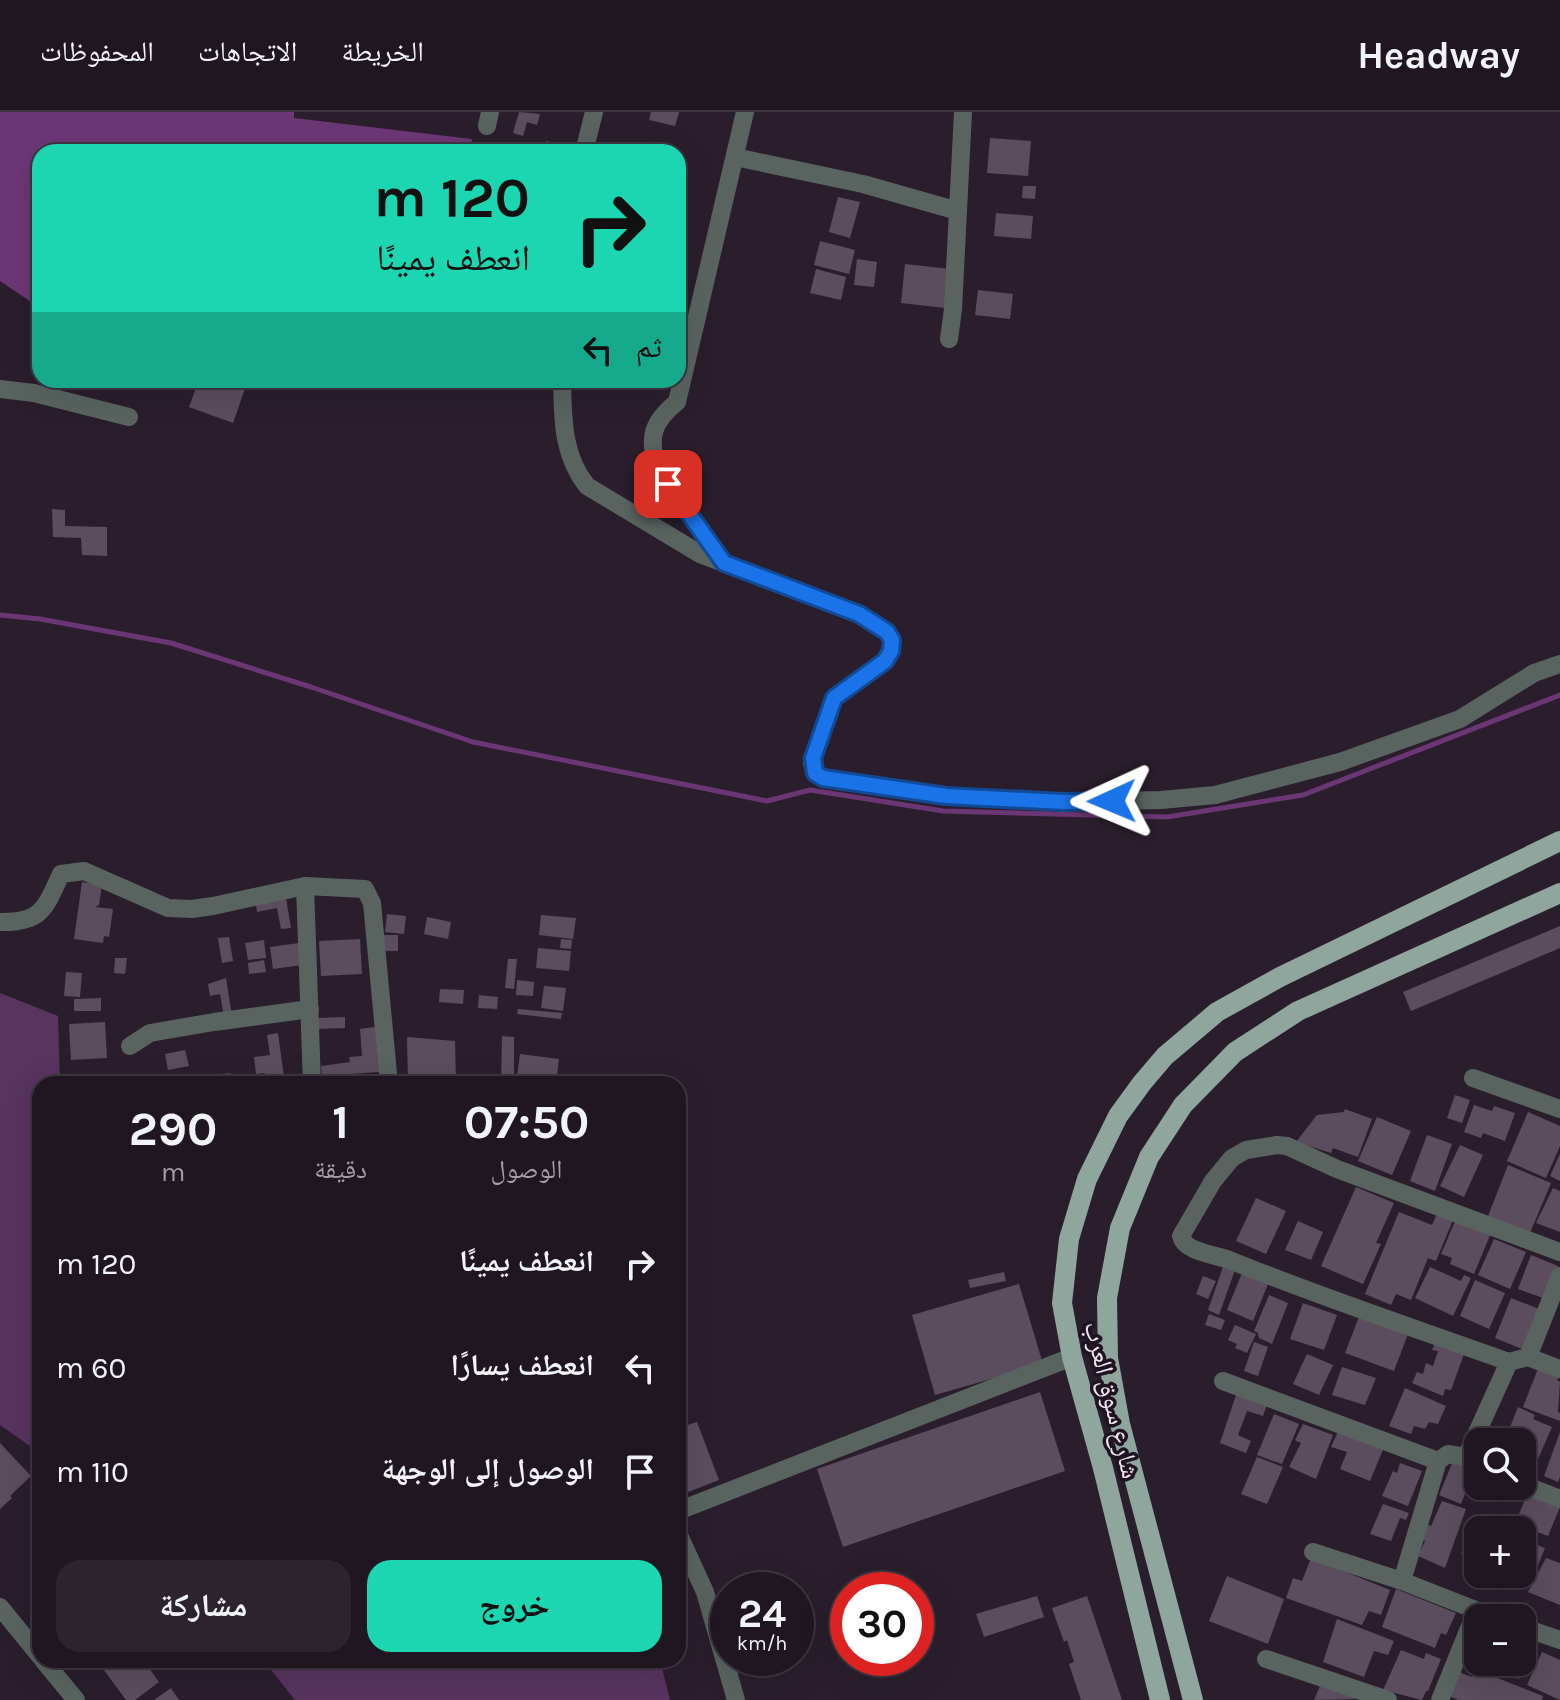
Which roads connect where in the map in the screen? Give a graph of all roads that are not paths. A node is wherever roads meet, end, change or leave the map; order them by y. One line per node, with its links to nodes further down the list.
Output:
1 (594, 112): 4 (street)
2 (745, 112): 5 (street)
3 (963, 112): 6 (street)
4 (586, 144)
5 (735, 157): 6 (street); 8 (street)
6 (958, 211): 7 (street)
7 (949, 339)
8 (686, 364)
9 (563, 388): 13 (street)
10 (680, 388): 13 (street)
11 (0, 389): 12 (street)
12 (129, 417)
13 (724, 563): 14 (street)
14 (1560, 664)
15 (1560, 841): 27 (main road, شارع سوق العرب)
16 (305, 886): 18 (street); 19 (street); 22 (street)
17 (1560, 893): 51 (main road)
18 (0, 922)
19 (310, 1009): 20 (street); 21 (street)
20 (130, 1046)
21 (312, 1076)
22 (388, 1076)
23 (1473, 1078): 24 (street)
24 (1560, 1109)
25 (1560, 1252): 28 (street)
26 (1560, 1276): 28 (street)
27 (1072, 1357): 36 (street); 50 (main road, شارع سوق العرب)
28 (1518, 1360): 29 (street); 31 (street)
29 (1560, 1369)
30 (1223, 1381): 33 (street)
31 (1487, 1428)
32 (1464, 1459): 33 (street)
33 (1438, 1461): 39 (street)
34 (1536, 1490): 35 (street)
35 (1560, 1499)
36 (686, 1508)
37 (686, 1550): 49 (street)
38 (1313, 1552): 39 (street)
39 (1402, 1581): 40 (street)
40 (1464, 1606)
41 (0, 1607): 45 (street)
42 (1536, 1632): 43 (street)
43 (1560, 1640)
44 (1464, 1641): 53 (street)
45 (32, 1646)
46 (1266, 1659): 52 (street)
47 (50, 1668): 48 (street)
48 (76, 1700)
49 (736, 1700)
50 (1160, 1700)
51 (1193, 1700)
52 (1388, 1700)
53 (1440, 1700)

